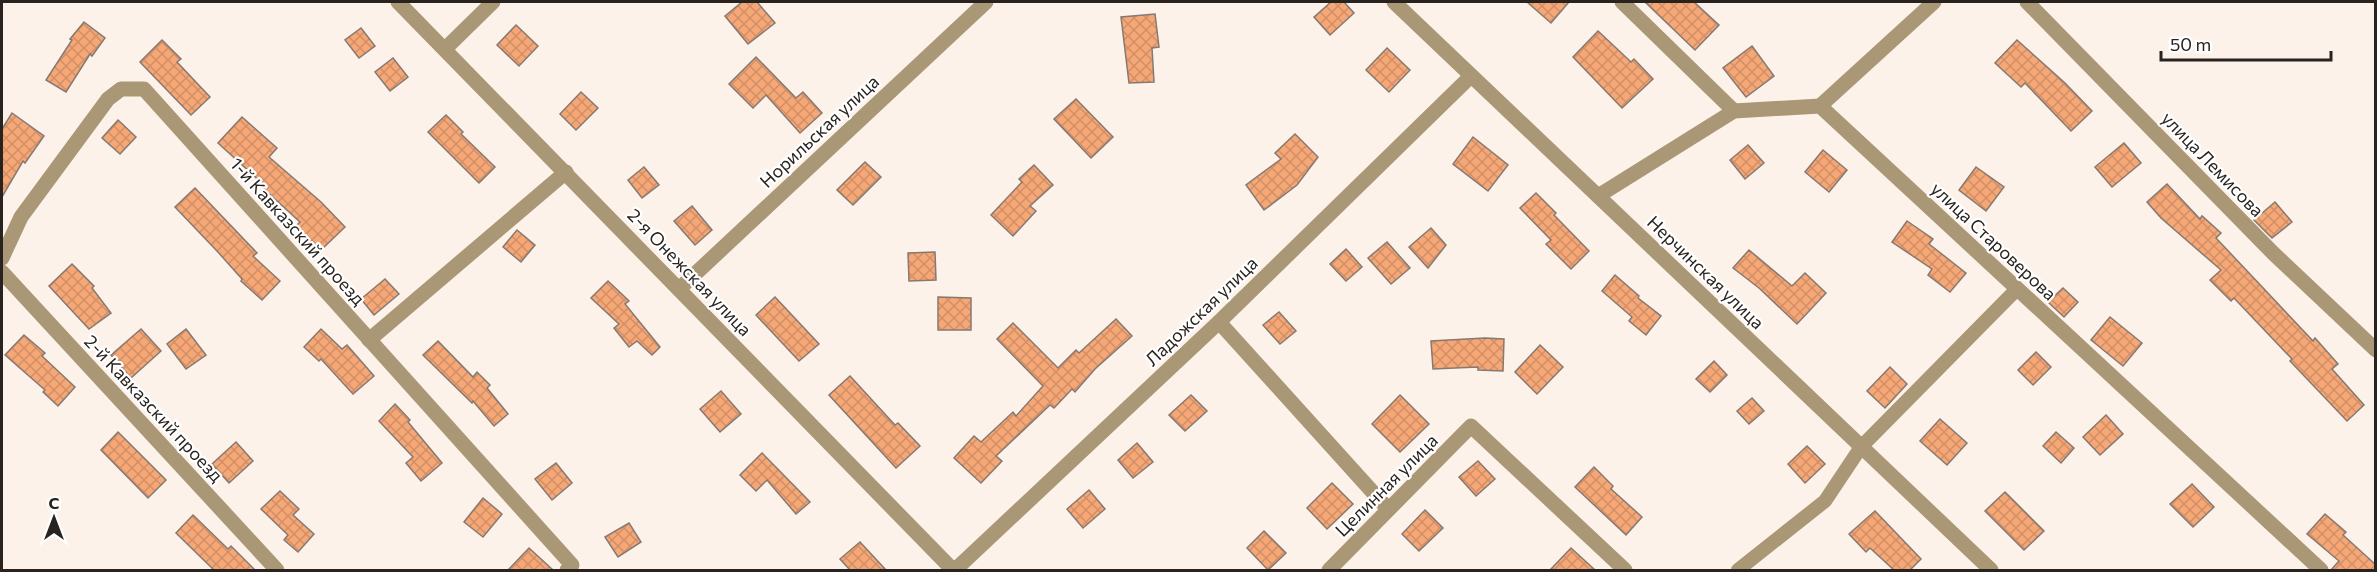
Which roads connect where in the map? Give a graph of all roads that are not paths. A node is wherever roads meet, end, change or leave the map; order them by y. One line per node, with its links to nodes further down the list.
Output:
1 (398, 2): 8 (street, 2-я Онежская улица)
2 (494, 2): 8 (street)
3 (986, 2): 16 (street, Норильская улица)
4 (1394, 2): 9 (street, Нерчинская улица)
5 (1622, 2): 11 (street)
6 (1934, 2): 10 (street)
7 (2027, 2): 20 (street, улица Лемисова)
8 (445, 50): 12 (street, 2-я Онежская улица)
9 (1470, 77): 13 (street, Нерчинская улица); 18 (street, Ладожская улица)
10 (1820, 106): 11 (street); 17 (street, улица Староверова)
11 (1734, 111): 13 (street)
12 (566, 172): 16 (street, 2-я Онежская улица); 19 (street)
13 (1598, 196): 21 (street, Нерчинская улица)
14 (2, 258): 19 (street, 1-й Кавказский проезд)
15 (2, 272): 23 (street, 2-й Кавказский проезд)
16 (679, 289): 25 (street, 2-я Онежская улица)
17 (2017, 289): 21 (lane); 30 (street, улица Староверова)
18 (1219, 322): 22 (street); 25 (street, Ладожская улица)
19 (369, 340): 24 (street, 1-й Кавказский проезд)
20 (2376, 350)
21 (1861, 447): 28 (lane); 29 (street, Нерчинская улица)
22 (1388, 509): 26 (street, Целинная улица); 27 (street, Целинная улица)
23 (277, 570)
24 (567, 570)
25 (954, 570)
26 (1329, 570)
27 (1625, 570)
28 (1738, 570)
29 (1991, 570)
30 (2321, 570)

